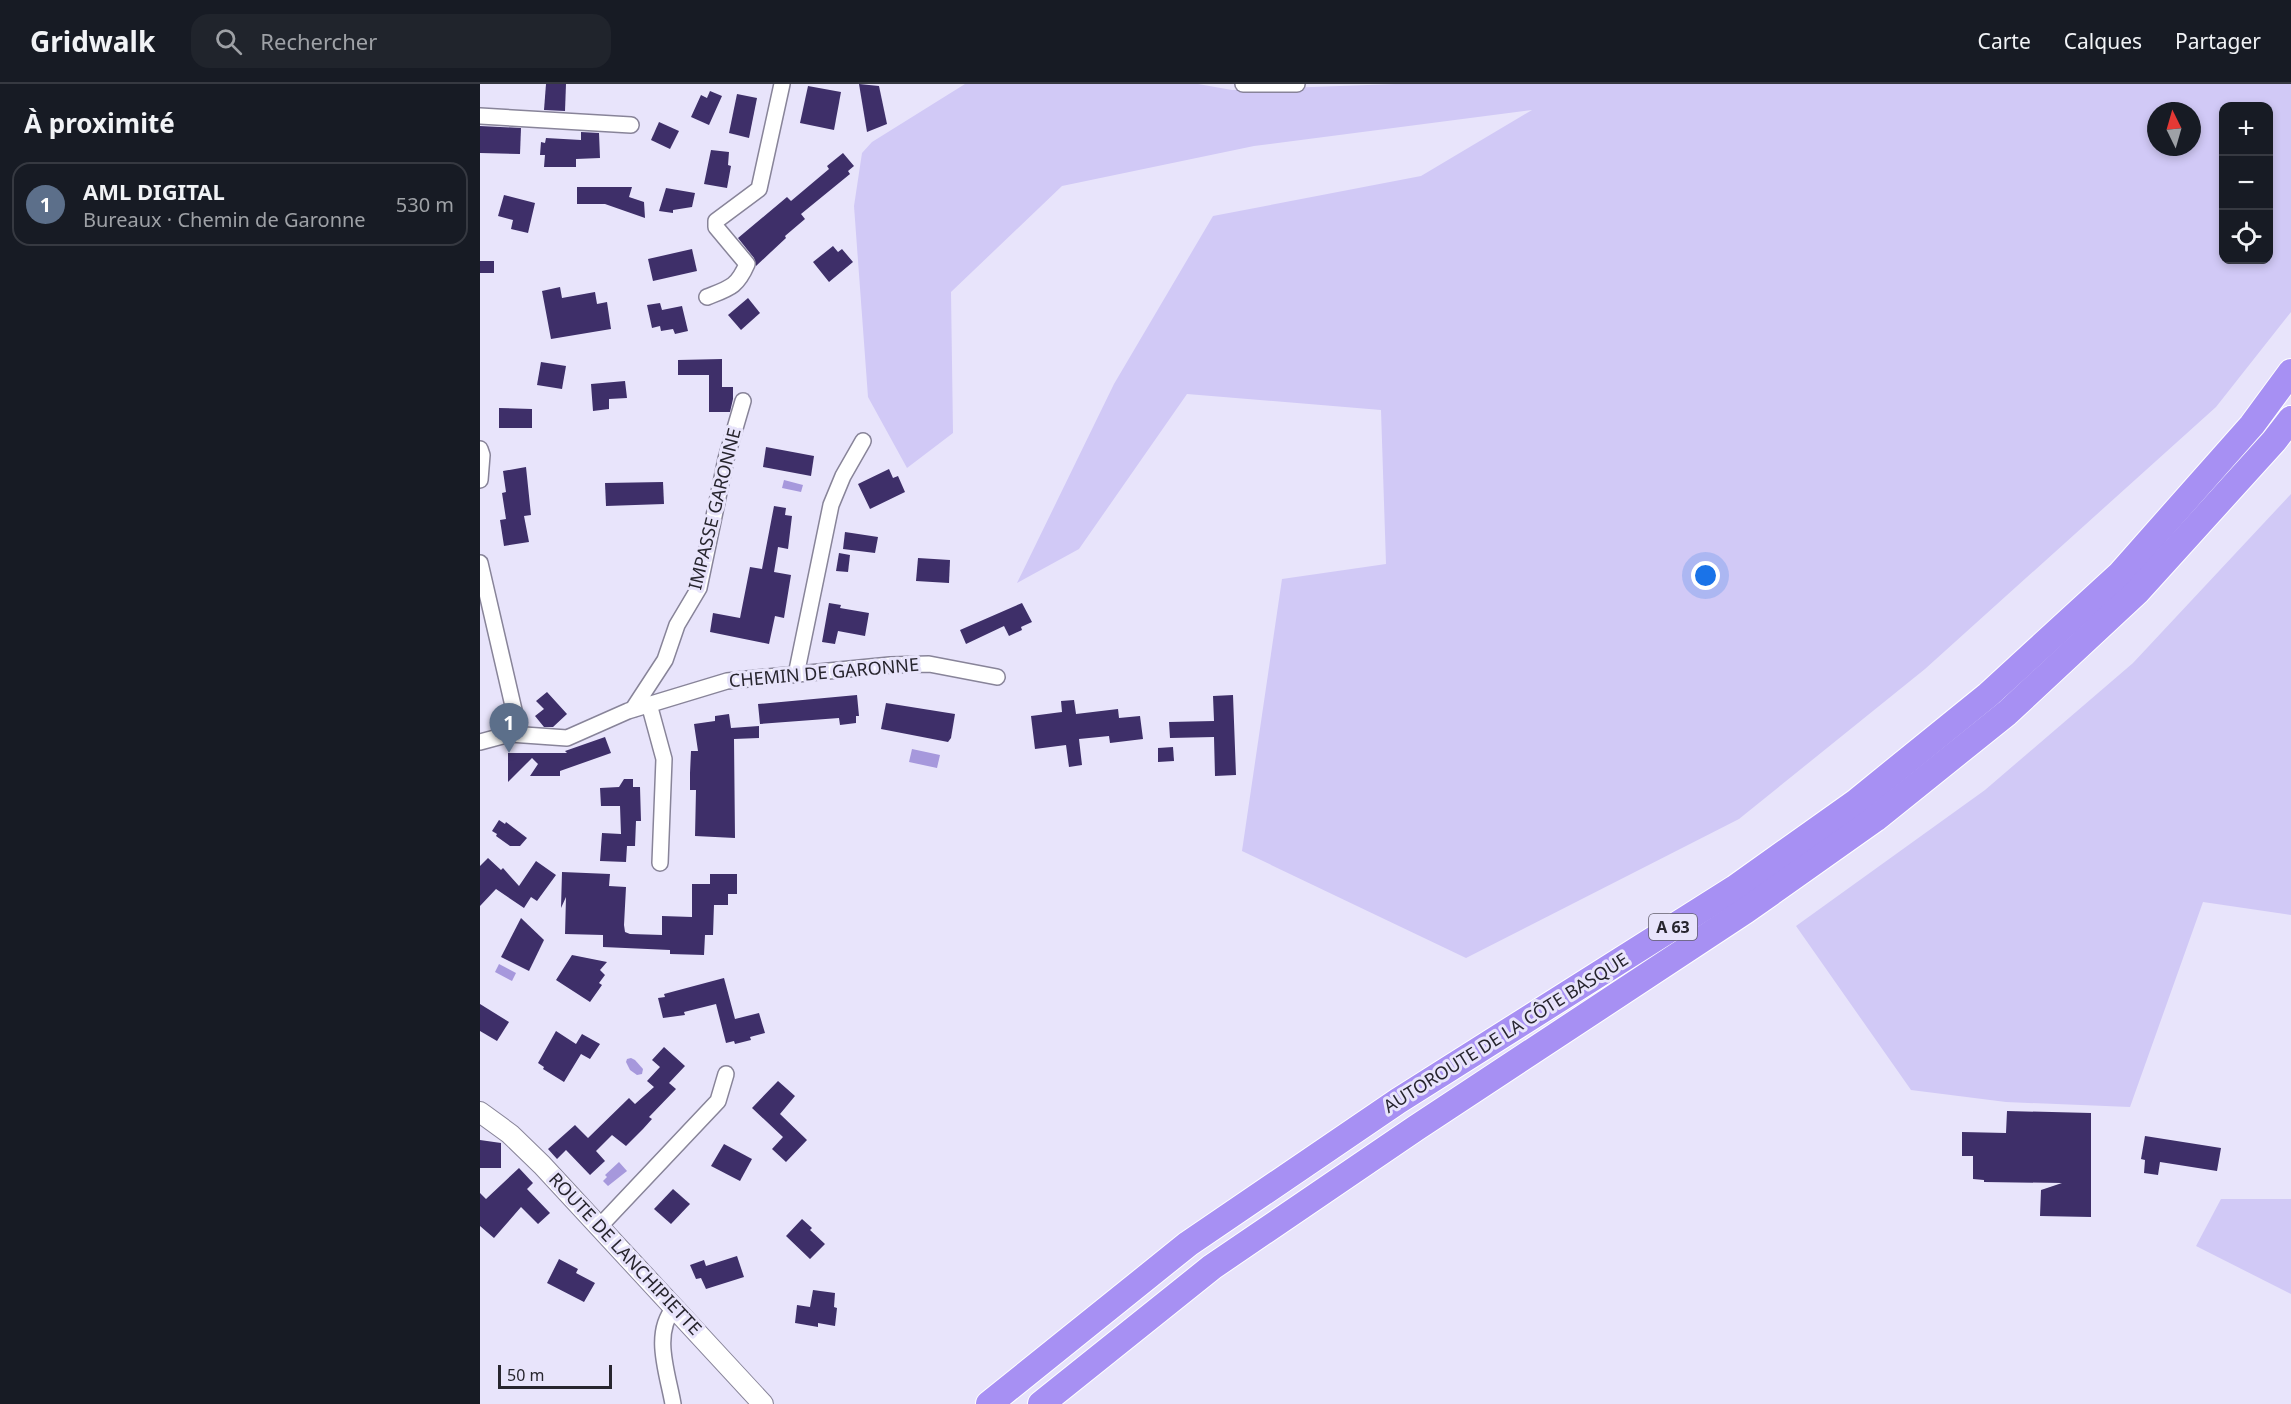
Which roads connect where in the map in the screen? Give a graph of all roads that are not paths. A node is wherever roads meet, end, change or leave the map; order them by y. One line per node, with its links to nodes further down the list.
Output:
1 (782, 84): 6 (street)
2 (1243, 84): 3 (street)
3 (1297, 84)
4 (480, 116): 5 (street)
5 (631, 125)
6 (707, 297)
7 (2291, 372): 27 (highway, AUTOROUTE DE LA CÔTE BASQUE / A 63)
8 (743, 401): 17 (street, IMPASSE GARONNE)
9 (2291, 419): 28 (highway, AUTOROUTE DE LA CÔTE BASQUE / A 63)
10 (863, 441): 14 (street)
11 (480, 449): 12 (street)
12 (480, 480)
13 (480, 563): 18 (street)
14 (796, 675): 15 (street, CHEMIN DE GARONNE); 16 (street, CHEMIN DE GARONNE)
15 (998, 677)
16 (649, 704): 17 (street, CHEMIN DE GARONNE); 20 (street)
17 (633, 709): 18 (street, CHEMIN DE GARONNE)
18 (510, 734): 19 (street, CHEMIN DE GARONNE)
19 (480, 742)
20 (660, 863)
21 (726, 1074): 23 (street)
22 (480, 1112): 23 (street, ROUTE DE LANCHIPIETTE)
23 (599, 1227): 24 (street, ROUTE DE LANCHIPIETTE)
24 (675, 1308): 25 (street); 26 (street, ROUTE DE LANCHIPIETTE)
25 (673, 1404)
26 (763, 1404)
27 (989, 1404)
28 (1041, 1404)

